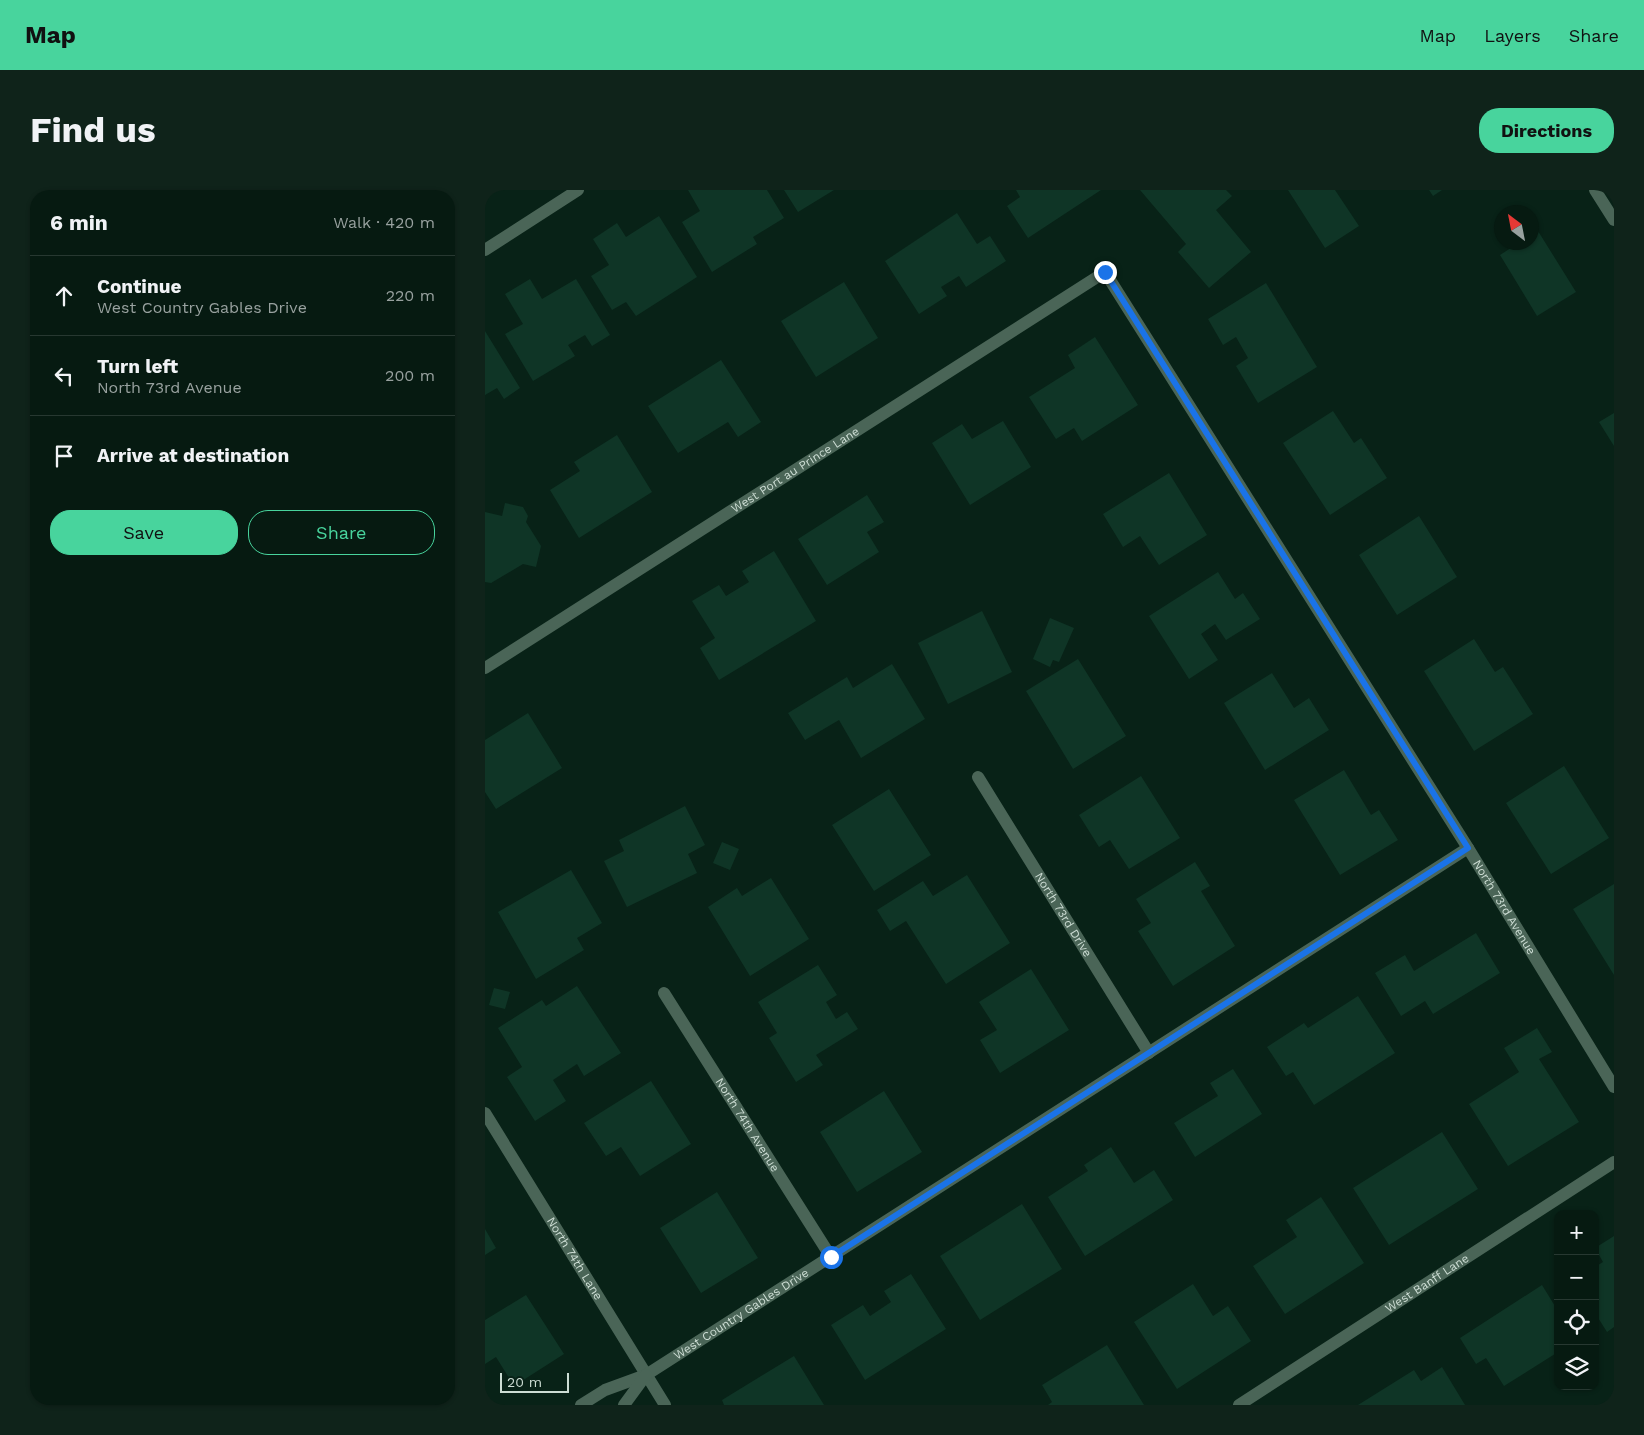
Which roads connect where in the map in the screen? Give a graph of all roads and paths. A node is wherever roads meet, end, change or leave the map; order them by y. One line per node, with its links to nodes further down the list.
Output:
1 (578, 190): 4 (street)
2 (1595, 190): 3 (street)
3 (1614, 220)
4 (485, 250)
5 (1105, 272): 6 (street, West Port au Prince Lane); 8 (street, North 73rd Avenue)
6 (485, 668)
7 (978, 777): 10 (street, North 73rd Drive)
8 (1468, 848): 10 (street, West Country Gables Drive); 11 (street, North 73rd Avenue)
9 (664, 994): 14 (street, North 74th Avenue)
10 (1149, 1053): 14 (street, West Country Gables Drive)
11 (1614, 1087)
12 (485, 1114): 15 (street, North 74th Lane)
13 (1614, 1162): 19 (street, West Banff Lane)
14 (831, 1257): 15 (street, West Country Gables Drive)
15 (646, 1375): 16 (street, West Country Gables Drive); 17 (street, West Country Gables Drive); 18 (street, North 74th Lane)
16 (581, 1405)
17 (624, 1405)
18 (665, 1405)
19 (1239, 1405)

